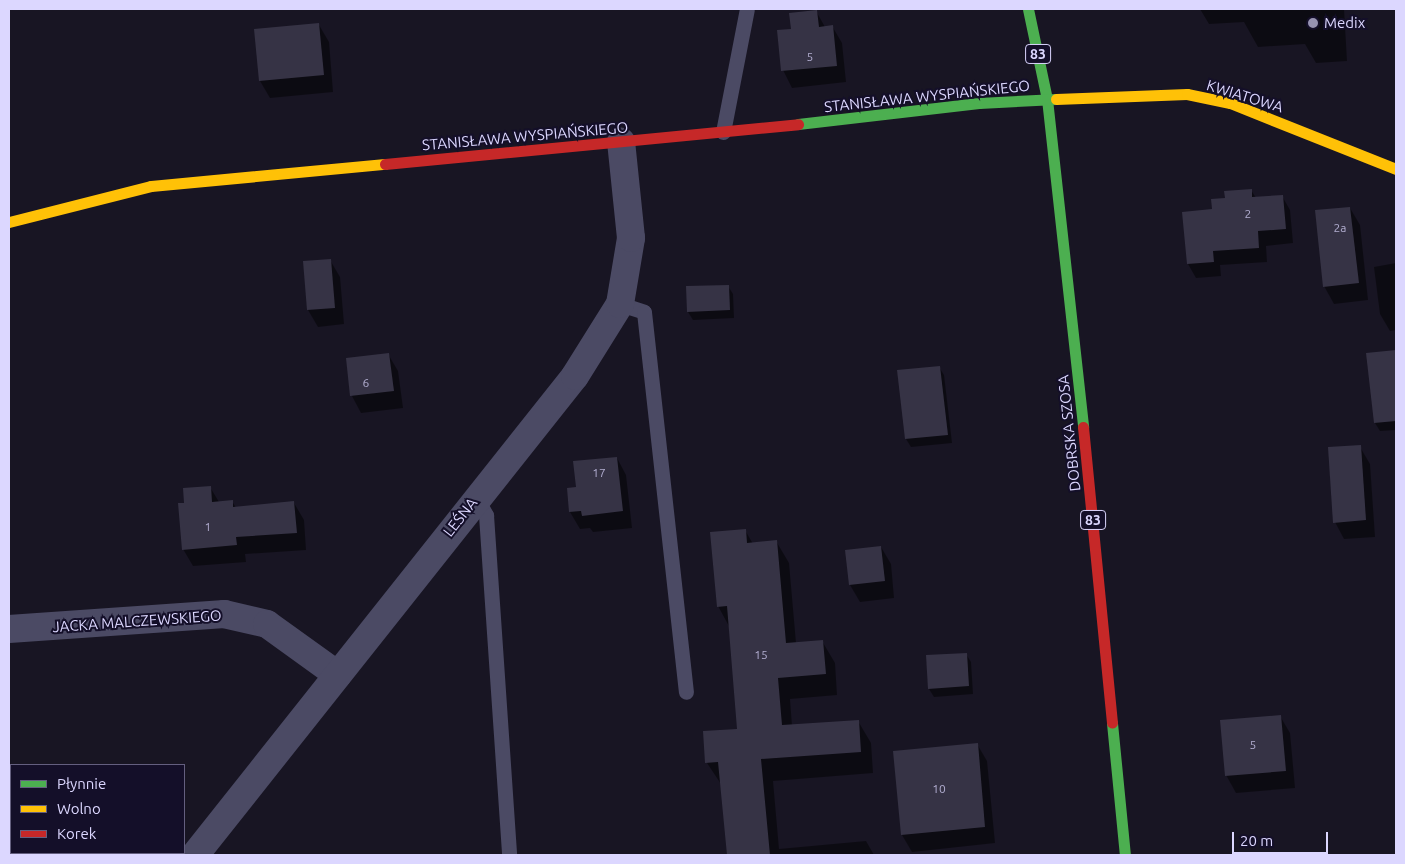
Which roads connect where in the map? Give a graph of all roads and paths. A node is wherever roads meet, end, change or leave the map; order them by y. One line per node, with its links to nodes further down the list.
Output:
1 (747, 9): 4 (lane)
2 (1028, 9): 3 (street, DOBRSKA SZOSA / 83)
3 (1047, 99): 4 (street, STANISŁAWA WYSPIAŃSKIEGO); 6 (street, KWIATOWA); 15 (street, DOBRSKA SZOSA / 83)
4 (722, 132): 5 (street, STANISŁAWA WYSPIAŃSKIEGO)
5 (622, 142): 7 (street, STANISŁAWA WYSPIAŃSKIEGO); 8 (street, LEŚNA)
6 (1396, 169)
7 (9, 222)
8 (620, 304): 9 (street, LEŚNA); 12 (lane)
9 (476, 498): 11 (street, LEŚNA); 14 (lane)
10 (9, 629): 11 (street, JACKA MALCZEWSKIEGO)
11 (338, 675): 13 (street, LEŚNA)
12 (686, 692)
13 (195, 855)
14 (509, 855)
15 (1125, 855)

